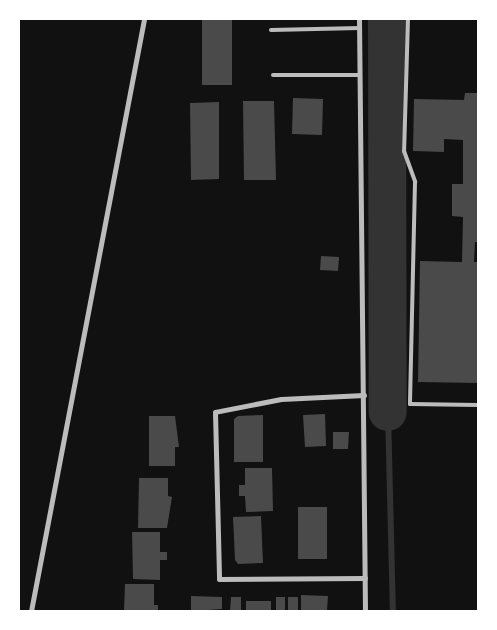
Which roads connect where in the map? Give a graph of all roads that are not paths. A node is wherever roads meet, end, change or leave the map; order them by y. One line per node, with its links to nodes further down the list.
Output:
1 (144, 19): 11 (street)
2 (359, 19): 4 (street)
3 (408, 19): 9 (lane)
4 (360, 28): 5 (lane); 7 (street)
5 (271, 30)
6 (273, 75): 7 (lane)
7 (360, 75): 8 (street)
8 (364, 395): 10 (street); 10 (street)
9 (478, 405)
10 (365, 578): 12 (street)
11 (31, 611)
12 (365, 611)

